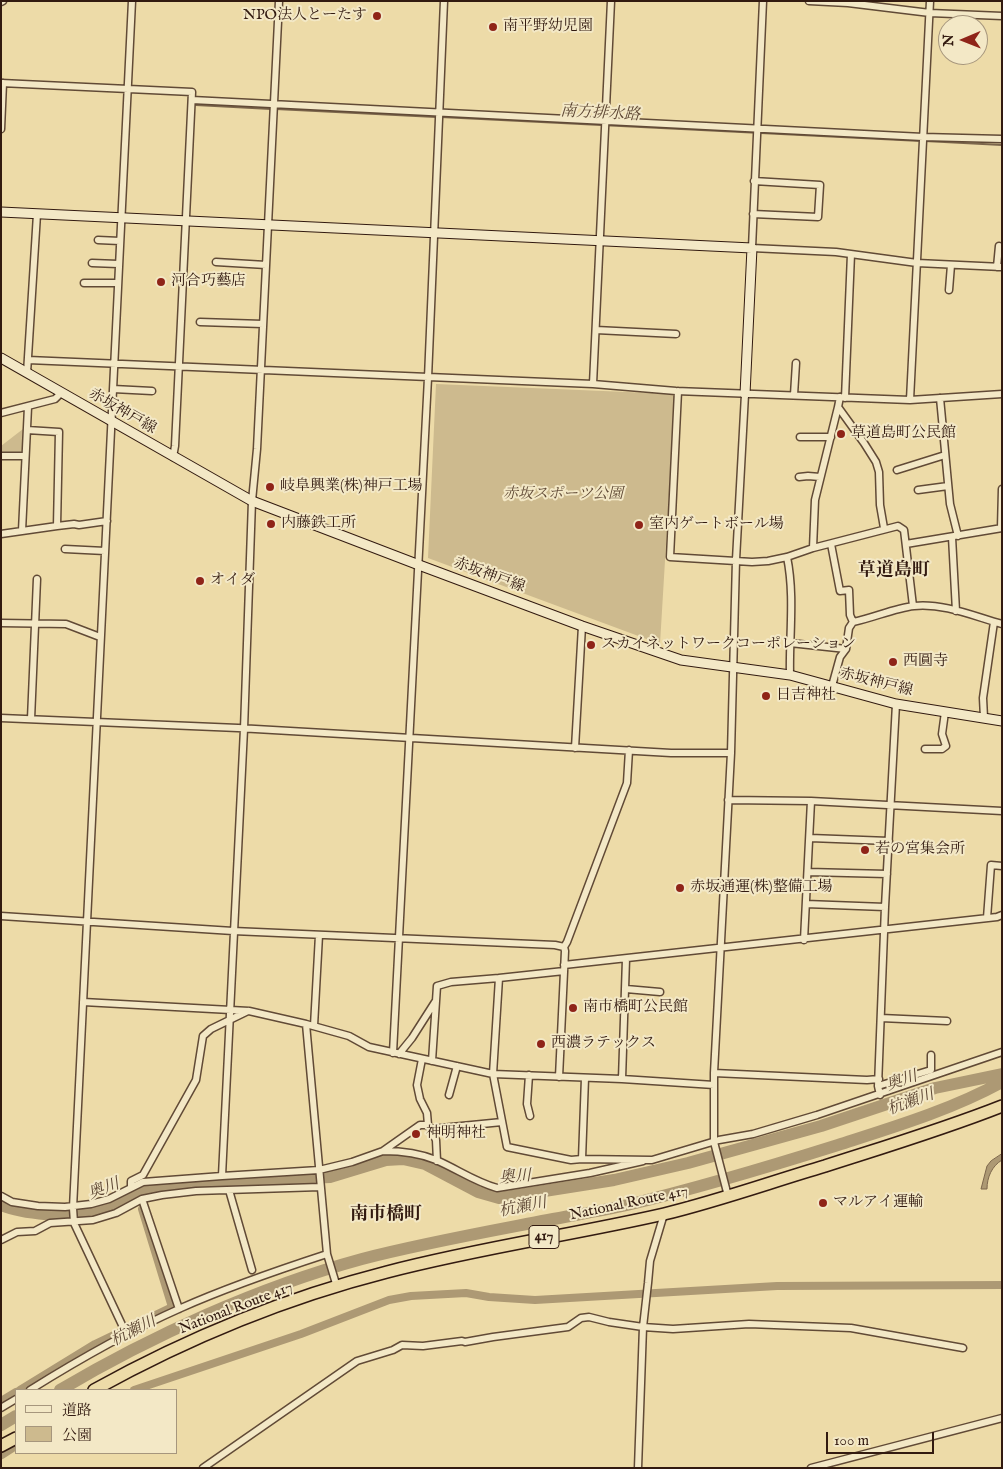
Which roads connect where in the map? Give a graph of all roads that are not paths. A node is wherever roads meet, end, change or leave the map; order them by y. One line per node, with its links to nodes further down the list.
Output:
1 (132, 1): 11 (street)
2 (279, 1): 13 (street)
3 (444, 1): 14 (street)
4 (611, 1): 15 (street)
5 (762, 1): 16 (street)
6 (809, 1): 8 (street)
7 (930, 1): 8 (street)
8 (930, 12): 9 (street); 18 (street)
9 (1002, 16)
10 (2, 83): 11 (street); 17 (street)
11 (128, 89): 12 (street); 24 (street)
12 (192, 100): 13 (street); 25 (street)
13 (274, 104): 14 (street); 26 (street)
14 (439, 112): 15 (street); 27 (street)
15 (606, 121): 16 (street); 30 (street)
16 (756, 128): 18 (street); 20 (street)
17 (1, 129)
18 (923, 137): 19 (street); 36 (street)
19 (1002, 139)
20 (754, 181): 23 (street); 23 (street)
21 (1, 212): 22 (main road)
22 (37, 214): 24 (main road); 49 (street)
23 (753, 214): 32 (street)
24 (120, 218): 25 (main road); 29 (street)
25 (186, 221): 26 (main road); 52 (street)
26 (268, 225): 27 (main road); 39 (street)
27 (434, 234): 30 (main road); 55 (street)
28 (98, 240): 29 (street)
29 (120, 241): 37 (street)
30 (600, 241): 32 (main road); 46 (street)
31 (999, 246): 40 (street)
32 (752, 248): 33 (street); 61 (main road)
33 (851, 254): 36 (street); 64 (street)
34 (216, 262): 39 (street)
35 (92, 263): 37 (street)
36 (917, 263): 38 (street); 66 (street)
37 (118, 264): 42 (street)
38 (951, 264): 40 (street); 43 (street)
39 (266, 265): 45 (street)
40 (1000, 267)
41 (84, 283): 42 (street)
42 (118, 283): 50 (street)
43 (949, 290)
44 (200, 322): 45 (street)
45 (263, 324): 53 (street)
46 (596, 330): 47 (street); 56 (street)
47 (676, 334)
48 (1, 358): 54 (main road, 赤坂神戸線)
49 (28, 360): 50 (street); 54 (street)
50 (114, 362): 52 (street); 57 (street)
51 (796, 363): 63 (street)
52 (179, 366): 53 (street); 77 (street)
53 (260, 370): 55 (street); 84 (street)
54 (27, 373): 60 (main road, 赤坂神戸線)
55 (428, 378): 56 (street); 99 (street)
56 (593, 384): 58 (street)
57 (113, 389): 59 (street); 70 (street)
58 (678, 391): 61 (street); 98 (street)
59 (152, 392)
60 (61, 393): 67 (street); 70 (main road, 赤坂神戸線)
61 (745, 394): 63 (street); 98 (street)
62 (1002, 394): 65 (street)
63 (794, 396): 64 (street)
64 (842, 397): 66 (street); 68 (street)
65 (940, 398): 66 (street); 74 (street)
66 (910, 400)
67 (28, 407): 69 (street); 71 (street)
68 (838, 407): 73 (street); 87 (street)
69 (1, 413)
70 (112, 421): 77 (main road, 赤坂神戸線); 85 (street)
71 (27, 430): 76 (street); 86 (street)
72 (800, 437): 73 (street)
73 (831, 437): 80 (street)
74 (946, 455): 78 (street); 81 (street)
75 (1, 456): 76 (street)
76 (25, 456): 89 (street)
77 (173, 457): 84 (main road, 赤坂神戸線)
78 (897, 470)
79 (799, 477): 80 (street)
80 (820, 477): 94 (street)
81 (948, 486): 82 (street); 91 (street)
82 (918, 490)
83 (1002, 490): 88 (street)
84 (252, 501): 99 (main road, 赤坂神戸線); 122 (street)
85 (106, 521): 86 (street); 96 (street)
86 (57, 526): 89 (street)
87 (884, 528): 92 (street); 93 (street)
88 (1002, 528): 91 (street)
89 (22, 531): 90 (street)
90 (1, 534)
91 (955, 536): 93 (street); 102 (street)
92 (831, 544): 94 (street); 103 (street)
93 (906, 544): 101 (street)
94 (813, 548): 97 (street)
95 (65, 549): 96 (street)
96 (105, 551): 109 (street)
97 (787, 557): 98 (street); 110 (street)
98 (736, 560): 112 (street)
99 (419, 565): 108 (main road, 赤坂神戸線); 123 (street)
100 (37, 579): 106 (street)
101 (913, 606): 102 (street); 103 (street)
102 (956, 611): 104 (street)
103 (853, 622): 111 (street)
104 (994, 622): 107 (street); 118 (street)
105 (1, 623): 106 (street)
106 (35, 623): 109 (street); 119 (street)
107 (1002, 624)
108 (582, 626): 112 (main road, 赤坂神戸線); 124 (street)
109 (100, 637): 121 (street)
110 (790, 643): 111 (street); 113 (street)
111 (846, 648): 114 (street)
112 (732, 668): 113 (main road, 赤坂神戸線); 127 (street)
113 (790, 675): 114 (main road, 赤坂神戸線)
114 (832, 686): 115 (main road, 赤坂神戸線)
115 (896, 704): 116 (main road, 赤坂神戸線); 130 (street)
116 (945, 712): 118 (main road, 赤坂神戸線); 125 (street)
117 (1, 718): 119 (street)
118 (984, 718): 120 (main road, 赤坂神戸線)
119 (31, 720): 121 (street)
120 (1002, 721)
121 (98, 722): 122 (street); 142 (street)
122 (244, 729): 123 (street); 144 (street)
123 (410, 738): 124 (street); 146 (street)
124 (575, 748): 126 (street)
125 (925, 749)
126 (629, 750): 127 (street); 148 (street)
127 (731, 753): 128 (street)
128 (728, 800): 129 (street); 149 (street)
129 (811, 801): 130 (street); 132 (street)
130 (889, 805): 131 (street); 133 (street)
131 (1002, 811)
132 (810, 838): 133 (street); 135 (street)
133 (889, 841): 136 (street)
134 (1002, 866): 141 (street)
135 (808, 872): 136 (street); 137 (street)
136 (887, 874): 138 (street)
137 (806, 904): 138 (street); 147 (street)
138 (885, 907): 143 (street)
139 (1002, 915): 141 (street)
140 (1, 916): 142 (street)
141 (987, 918): 143 (street)
142 (88, 922): 144 (street); 156 (street)
143 (884, 930): 147 (street); 159 (street)
144 (233, 931): 145 (street); 157 (street)
145 (319, 935): 146 (street); 163 (street)
146 (400, 938): 148 (street); 165 (street)
147 (804, 940): 149 (street)
148 (564, 947): 151 (street)
149 (721, 948): 150 (street); 170 (street)
150 (626, 959): 151 (street); 153 (street)
151 (564, 968): 152 (street); 173 (street)
152 (499, 978): 155 (street); 171 (street)
153 (626, 989): 154 (street); 175 (street)
154 (660, 992)
155 (436, 1000): 165 (street); 168 (street)
156 (83, 1002): 157 (street); 197 (street)
157 (229, 1009): 158 (street); 160 (street)
158 (249, 1011): 160 (street); 162 (street)
159 (881, 1018): 161 (street); 176 (street)
160 (229, 1021): 190 (street); 191 (street)
161 (947, 1021)
162 (306, 1024): 163 (street); 189 (street)
163 (314, 1026): 165 (street)
164 (1002, 1052): 179 (street)
165 (396, 1053): 167 (street)
166 (932, 1055): 176 (street)
167 (422, 1059): 168 (street); 183 (street)
168 (432, 1061): 169 (street)
169 (457, 1066): 171 (street); 178 (street)
170 (714, 1073): 176 (street); 177 (street)
171 (493, 1074): 172 (street); 182 (street)
172 (529, 1076): 173 (street); 181 (street)
173 (559, 1077): 174 (street)
174 (585, 1078): 175 (street); 186 (street)
175 (622, 1079): 177 (street)
176 (878, 1082): 179 (street)
177 (714, 1085): 184 (street)
178 (449, 1095)
179 (880, 1095): 184 (street)
180 (1002, 1106): 194 (highway, National Route 417 / 417)
181 (530, 1116)
182 (502, 1122): 183 (street); 186 (street)
183 (429, 1127): 185 (street); 188 (street)
184 (714, 1142): 187 (street); 194 (street)
185 (382, 1151): 188 (street); 189 (street)
186 (582, 1159): 187 (street)
187 (652, 1160): 188 (street)
188 (437, 1161)
189 (319, 1172): 190 (street); 192 (street)
190 (222, 1176): 191 (street)
191 (131, 1187): 197 (street)
192 (320, 1187): 193 (street); 201 (street)
193 (229, 1190): 196 (street); 202 (street)
194 (727, 1193): 198 (highway, National Route 417 / 417)
195 (1, 1196): 197 (street)
196 (142, 1199): 199 (street); 204 (street)
197 (73, 1207): 199 (street)
198 (664, 1214): 203 (highway, National Route 417 / 417); 206 (street)
199 (74, 1222): 200 (street); 205 (street)
200 (1, 1240)
201 (327, 1256): 203 (street); 204 (street)
202 (252, 1270)
203 (336, 1285): 209 (highway, National Route 417 / 417)
204 (179, 1309): 208 (street)
205 (123, 1327)
206 (644, 1328): 207 (street); 215 (street); 216 (street)
207 (964, 1348)
208 (32, 1389)
209 (96, 1389)
210 (15, 1400): 211 (street)
211 (1, 1408)
212 (1002, 1418): 217 (street)
213 (15, 1439): 214 (highway)
214 (1, 1446)
215 (203, 1468)
216 (638, 1468)
217 (811, 1468)

